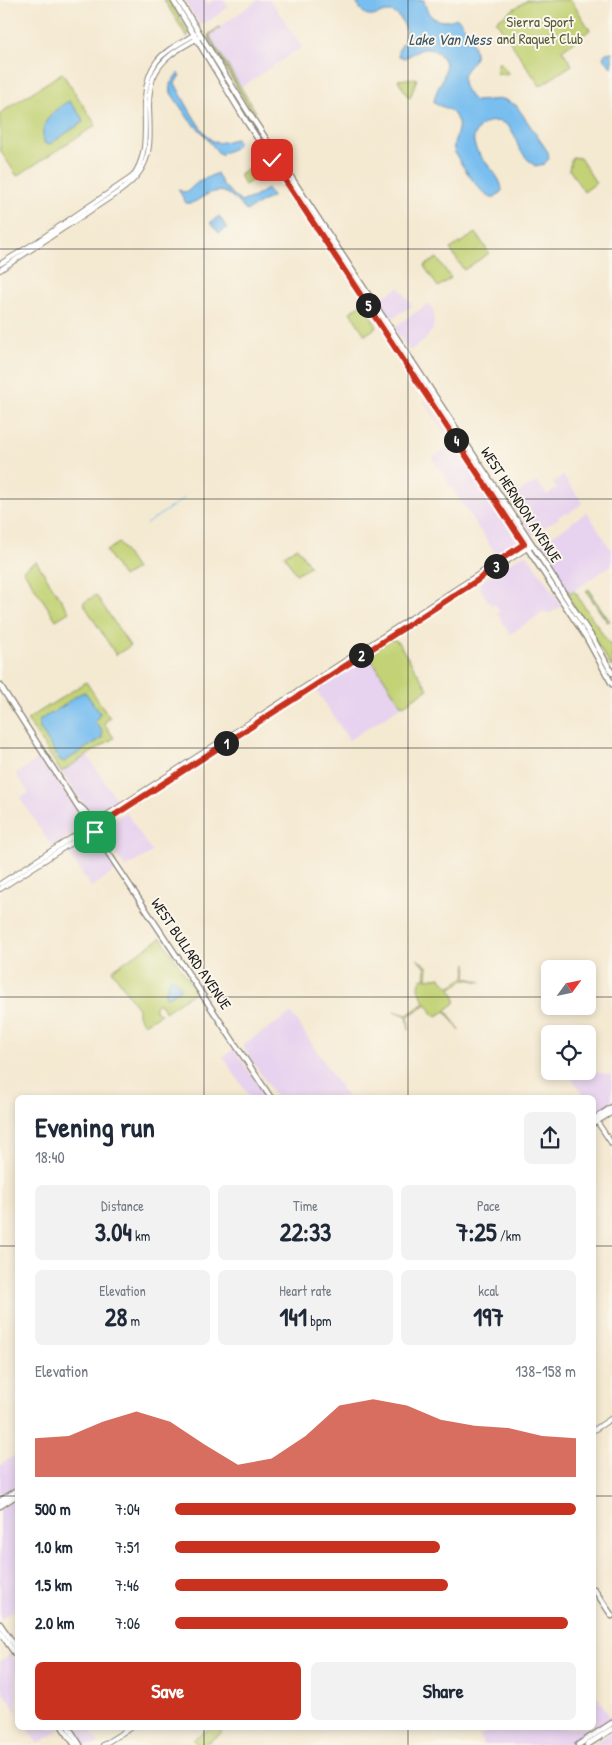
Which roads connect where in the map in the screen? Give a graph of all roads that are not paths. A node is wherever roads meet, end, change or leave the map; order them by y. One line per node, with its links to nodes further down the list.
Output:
1 (173, 0): 3 (main road, WEST HERNDON AVENUE)
2 (179, 0): 3 (main road, WEST HERNDON AVENUE)
3 (198, 35): 4 (main road); 5 (main road); 8 (main road, WEST HERNDON AVENUE); 9 (main road, WEST HERNDON AVENUE)
4 (147, 84): 5 (main road); 6 (main road)
5 (149, 105): 7 (main road)
6 (0, 264)
7 (0, 270)
8 (531, 543): 9 (main road); 13 (main road, WEST HERNDON AVENUE)
9 (526, 546): 10 (main road); 11 (main road); 14 (main road, WEST HERNDON AVENUE)
10 (503, 558): 11 (main road); 12 (main road)
11 (490, 572): 12 (main road)
12 (480, 575): 16 (main road); 16 (main road)
13 (612, 673)
14 (612, 684)
15 (0, 685): 16 (main road, WEST BULLARD AVENUE)
16 (92, 827): 17 (main road); 18 (main road); 21 (main road, WEST BULLARD AVENUE)
17 (44, 856): 18 (main road); 19 (main road)
18 (14, 880): 20 (main road)
19 (0, 884)
20 (0, 889)
21 (269, 1095)
22 (612, 1107): 24 (main road)
23 (612, 1112): 25 (main road)
24 (596, 1119)
25 (596, 1120)
26 (596, 1121): 27 (main road)
27 (612, 1144)
28 (612, 1418): 29 (main road)
29 (596, 1429)
30 (15, 1494): 32 (main road)
31 (15, 1495): 33 (main road)
32 (0, 1501)
33 (0, 1506)
34 (596, 1591): 35 (main road)
35 (612, 1616)
36 (0, 1624): 38 (main road)
37 (0, 1632): 39 (main road)
38 (15, 1646)
39 (15, 1654)
40 (612, 1725): 47 (main road); 48 (main road)
41 (65, 1730): 44 (main road)
42 (70, 1730): 45 (main road)
43 (127, 1730): 46 (main road)
44 (75, 1745)
45 (80, 1745)
46 (103, 1745)
47 (578, 1745)
48 (587, 1745)

